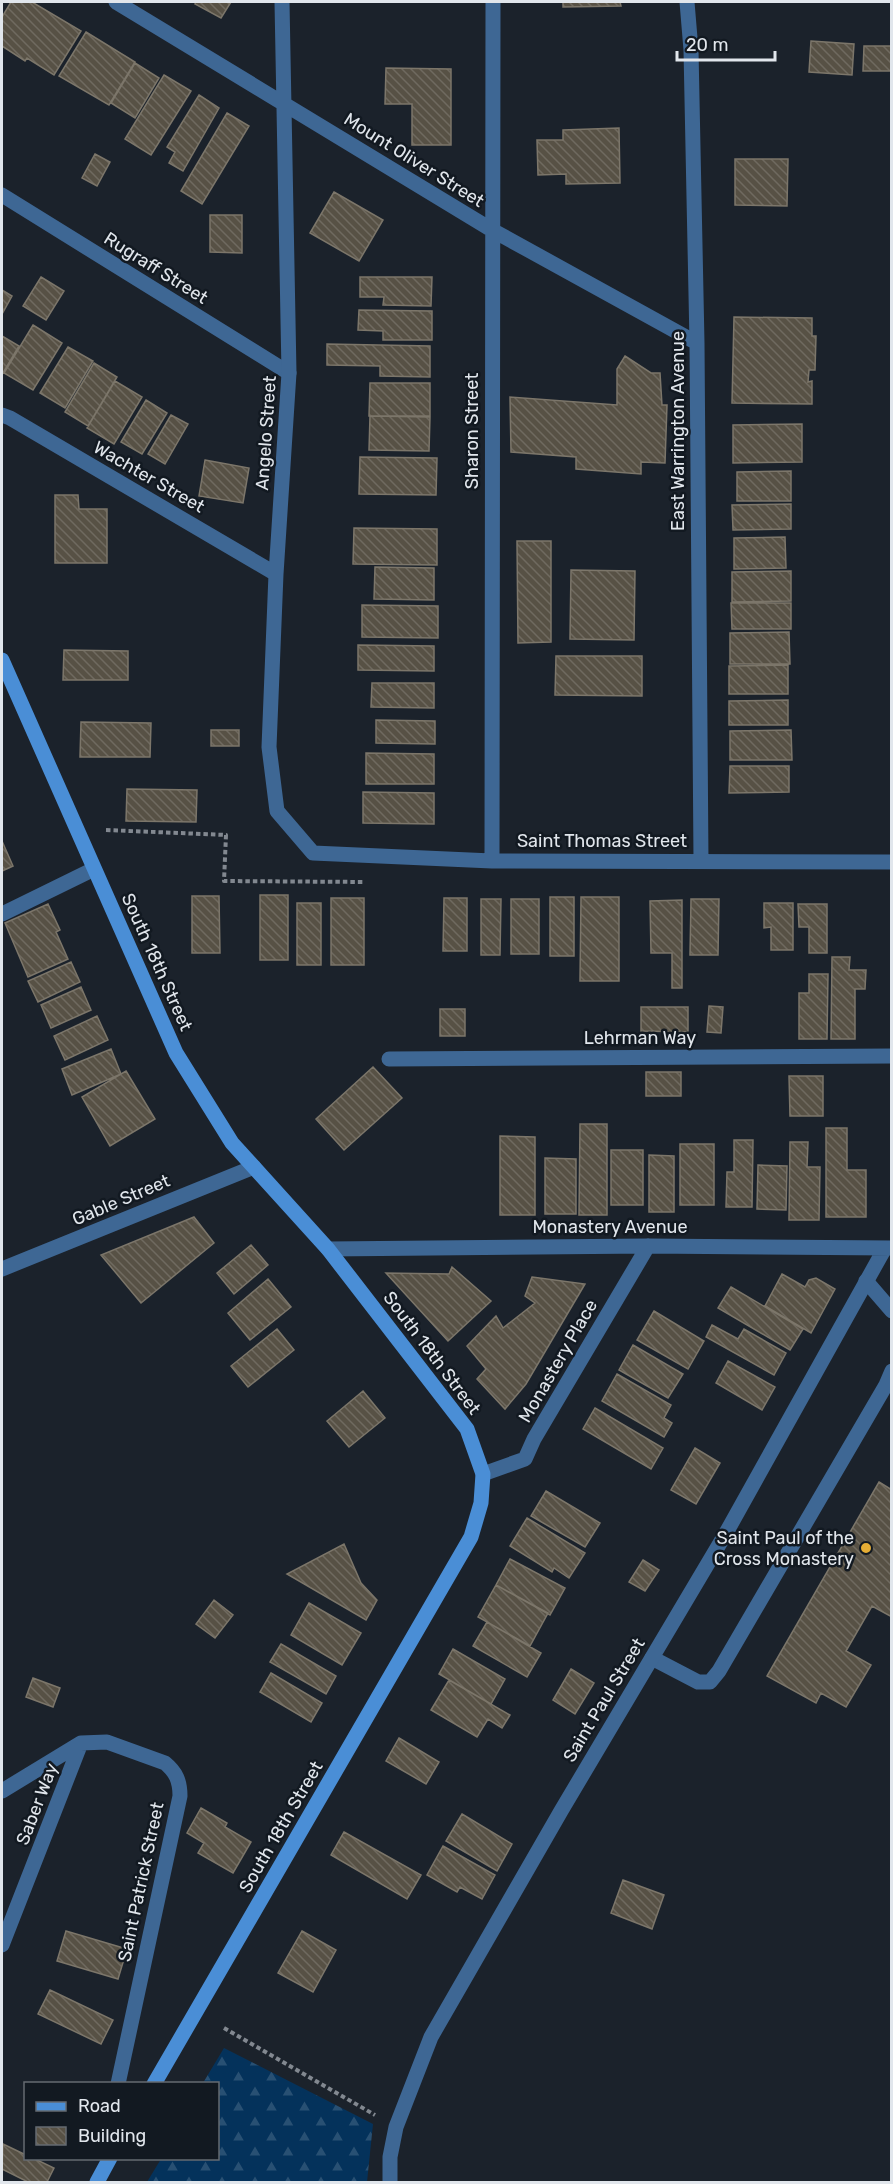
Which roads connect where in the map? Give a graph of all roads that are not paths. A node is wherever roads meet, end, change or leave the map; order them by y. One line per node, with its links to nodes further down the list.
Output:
1 (116, 2): 5 (street, Mount Oliver Street)
2 (282, 2): 5 (street, Angelo Street)
3 (493, 2): 7 (street, Sharon Street)
4 (687, 2): 8 (street, East Warrington Avenue)
5 (282, 102): 7 (street, Mount Oliver Street); 9 (street, Angelo Street)
6 (2, 195): 9 (street, Rugraff Street)
7 (492, 230): 8 (street, Mount Oliver Street); 14 (street, Sharon Street)
8 (697, 343): 15 (street, East Warrington Avenue)
9 (290, 373): 11 (street, Angelo Street)
10 (2, 415): 11 (street, Wachter Street)
11 (276, 574): 13 (street, Angelo Street)
12 (2, 660): 17 (main road, South 18th Street)
13 (313, 853): 14 (street, Saint Thomas Street)
14 (492, 861): 15 (street, Saint Thomas Street)
15 (701, 861): 16 (street, Saint Thomas Street)
16 (891, 861)
17 (94, 869): 18 (street); 21 (main road, South 18th Street)
18 (2, 914)
19 (891, 1056): 20 (street, Lehrman Way)
20 (389, 1059)
21 (254, 1167): 24 (main road, South 18th Street); 25 (street, Gable Street)
22 (648, 1246): 23 (street, Monastery Avenue); 24 (street, Monastery Avenue); 29 (street, Monastery Place)
23 (888, 1248): 26 (street, Saint Paul Street)
24 (328, 1249): 29 (main road, South 18th Street)
25 (2, 1269)
26 (866, 1281): 27 (street); 30 (street, Saint Paul Street)
27 (891, 1311)
28 (891, 1371): 30 (street)
29 (483, 1474): 35 (main road, South 18th Street)
30 (652, 1658): 38 (street, Saint Paul Street)
31 (81, 1743): 32 (street); 33 (street, Saber Way); 34 (street, Saint Patrick Street)
32 (2, 1791)
33 (2, 1945)
34 (118, 2082)
35 (155, 2082)
36 (109, 2160): 37 (main road)
37 (97, 2182)
38 (390, 2182)

